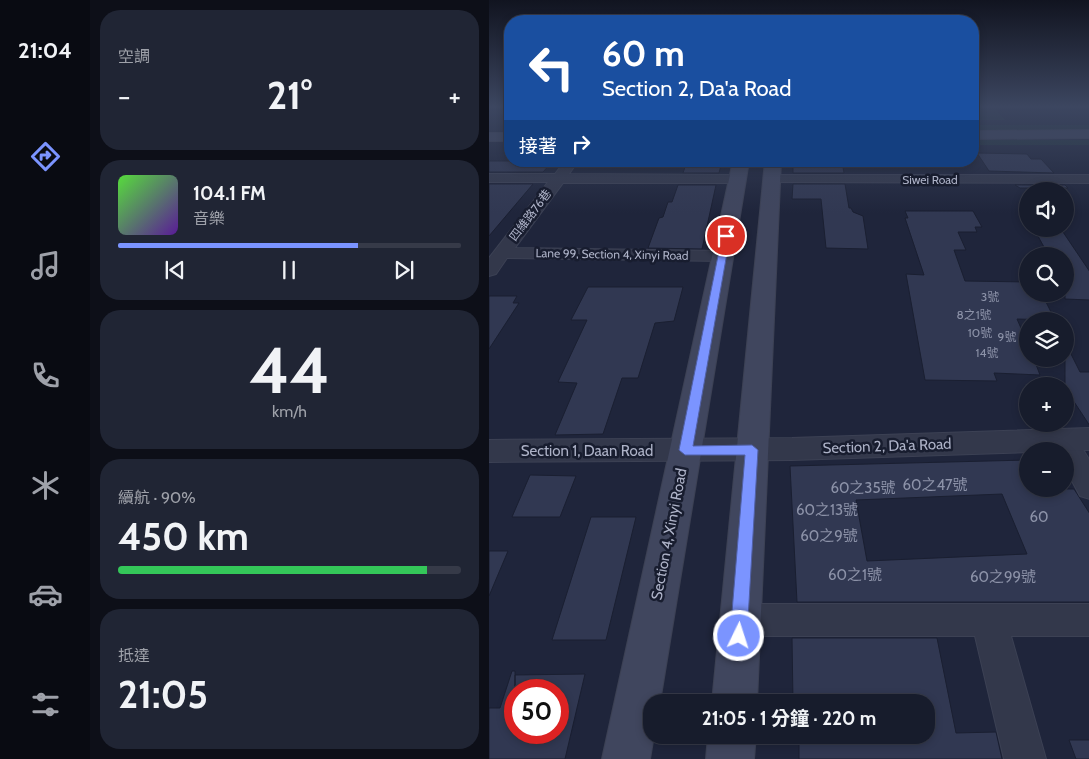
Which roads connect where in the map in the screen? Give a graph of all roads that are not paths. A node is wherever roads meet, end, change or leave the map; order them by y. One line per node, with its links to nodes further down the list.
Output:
1 (1089, 147): 2 (main road)
2 (979, 148)
3 (489, 149): 4 (main road)
4 (504, 149)
5 (567, 167): 9 (street, 四維路76巷)
6 (739, 170): 9 (street); 12 (main road, Section 4, Xinyi Road)
7 (772, 170): 10 (street, Siwei Road); 16 (main road)
8 (489, 178): 9 (street)
9 (558, 178): 11 (street, 四維路76巷)
10 (1089, 179)
11 (502, 253): 12 (street, Lane 99, Section 4, Xinyi Road); 13 (street, 四維路76巷)
12 (722, 256): 15 (main road, Section 4, Xinyi Road)
13 (489, 270)
14 (1077, 439): 16 (street, Section 2, Da'a Road); 18 (street)
15 (685, 450): 16 (street, Section 2, Da'a Road); 17 (street, Section 1, Daan Road); 24 (main road, Section 4, Xinyi Road)
16 (752, 450): 19 (main road)
17 (489, 451)
18 (1089, 488)
19 (740, 620): 20 (street); 22 (main road)
20 (989, 620): 21 (street); 26 (street)
21 (1089, 620)
22 (735, 694)
23 (731, 744): 25 (main road)
24 (626, 759)
25 (730, 759)
26 (1025, 759)

